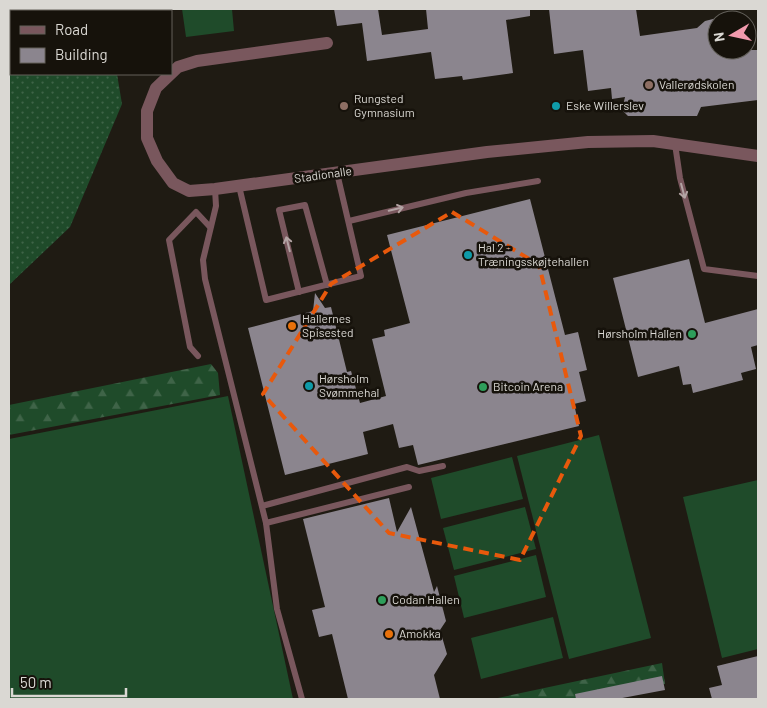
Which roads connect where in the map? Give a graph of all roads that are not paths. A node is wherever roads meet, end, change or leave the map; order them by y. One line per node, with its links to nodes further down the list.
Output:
1 (327, 43): 2 (street, Stadionalle)
2 (172, 73)
3 (170, 75): 9 (street, Stadionalle)
4 (675, 143): 5 (street, Stadionalle); 6 (street, Stadionalle); 12 (lane, one-way to 12)
5 (758, 156)
6 (336, 173): 8 (street, Stadionalle); 10 (lane)
7 (538, 180): 10 (lane, one-way to 7)
8 (239, 186): 9 (street, Stadionalle); 14 (lane)
9 (215, 189): 11 (lane)
10 (349, 221): 13 (lane)
11 (210, 227): 15 (lane); 18 (lane)
12 (758, 276)
13 (327, 285): 14 (lane); 14 (lane, one-way to 13)
14 (299, 292)
15 (198, 356)
16 (442, 466): 18 (lane)
17 (408, 487): 19 (lane)
18 (262, 506): 19 (lane)
19 (266, 522): 20 (lane)
20 (302, 699)

